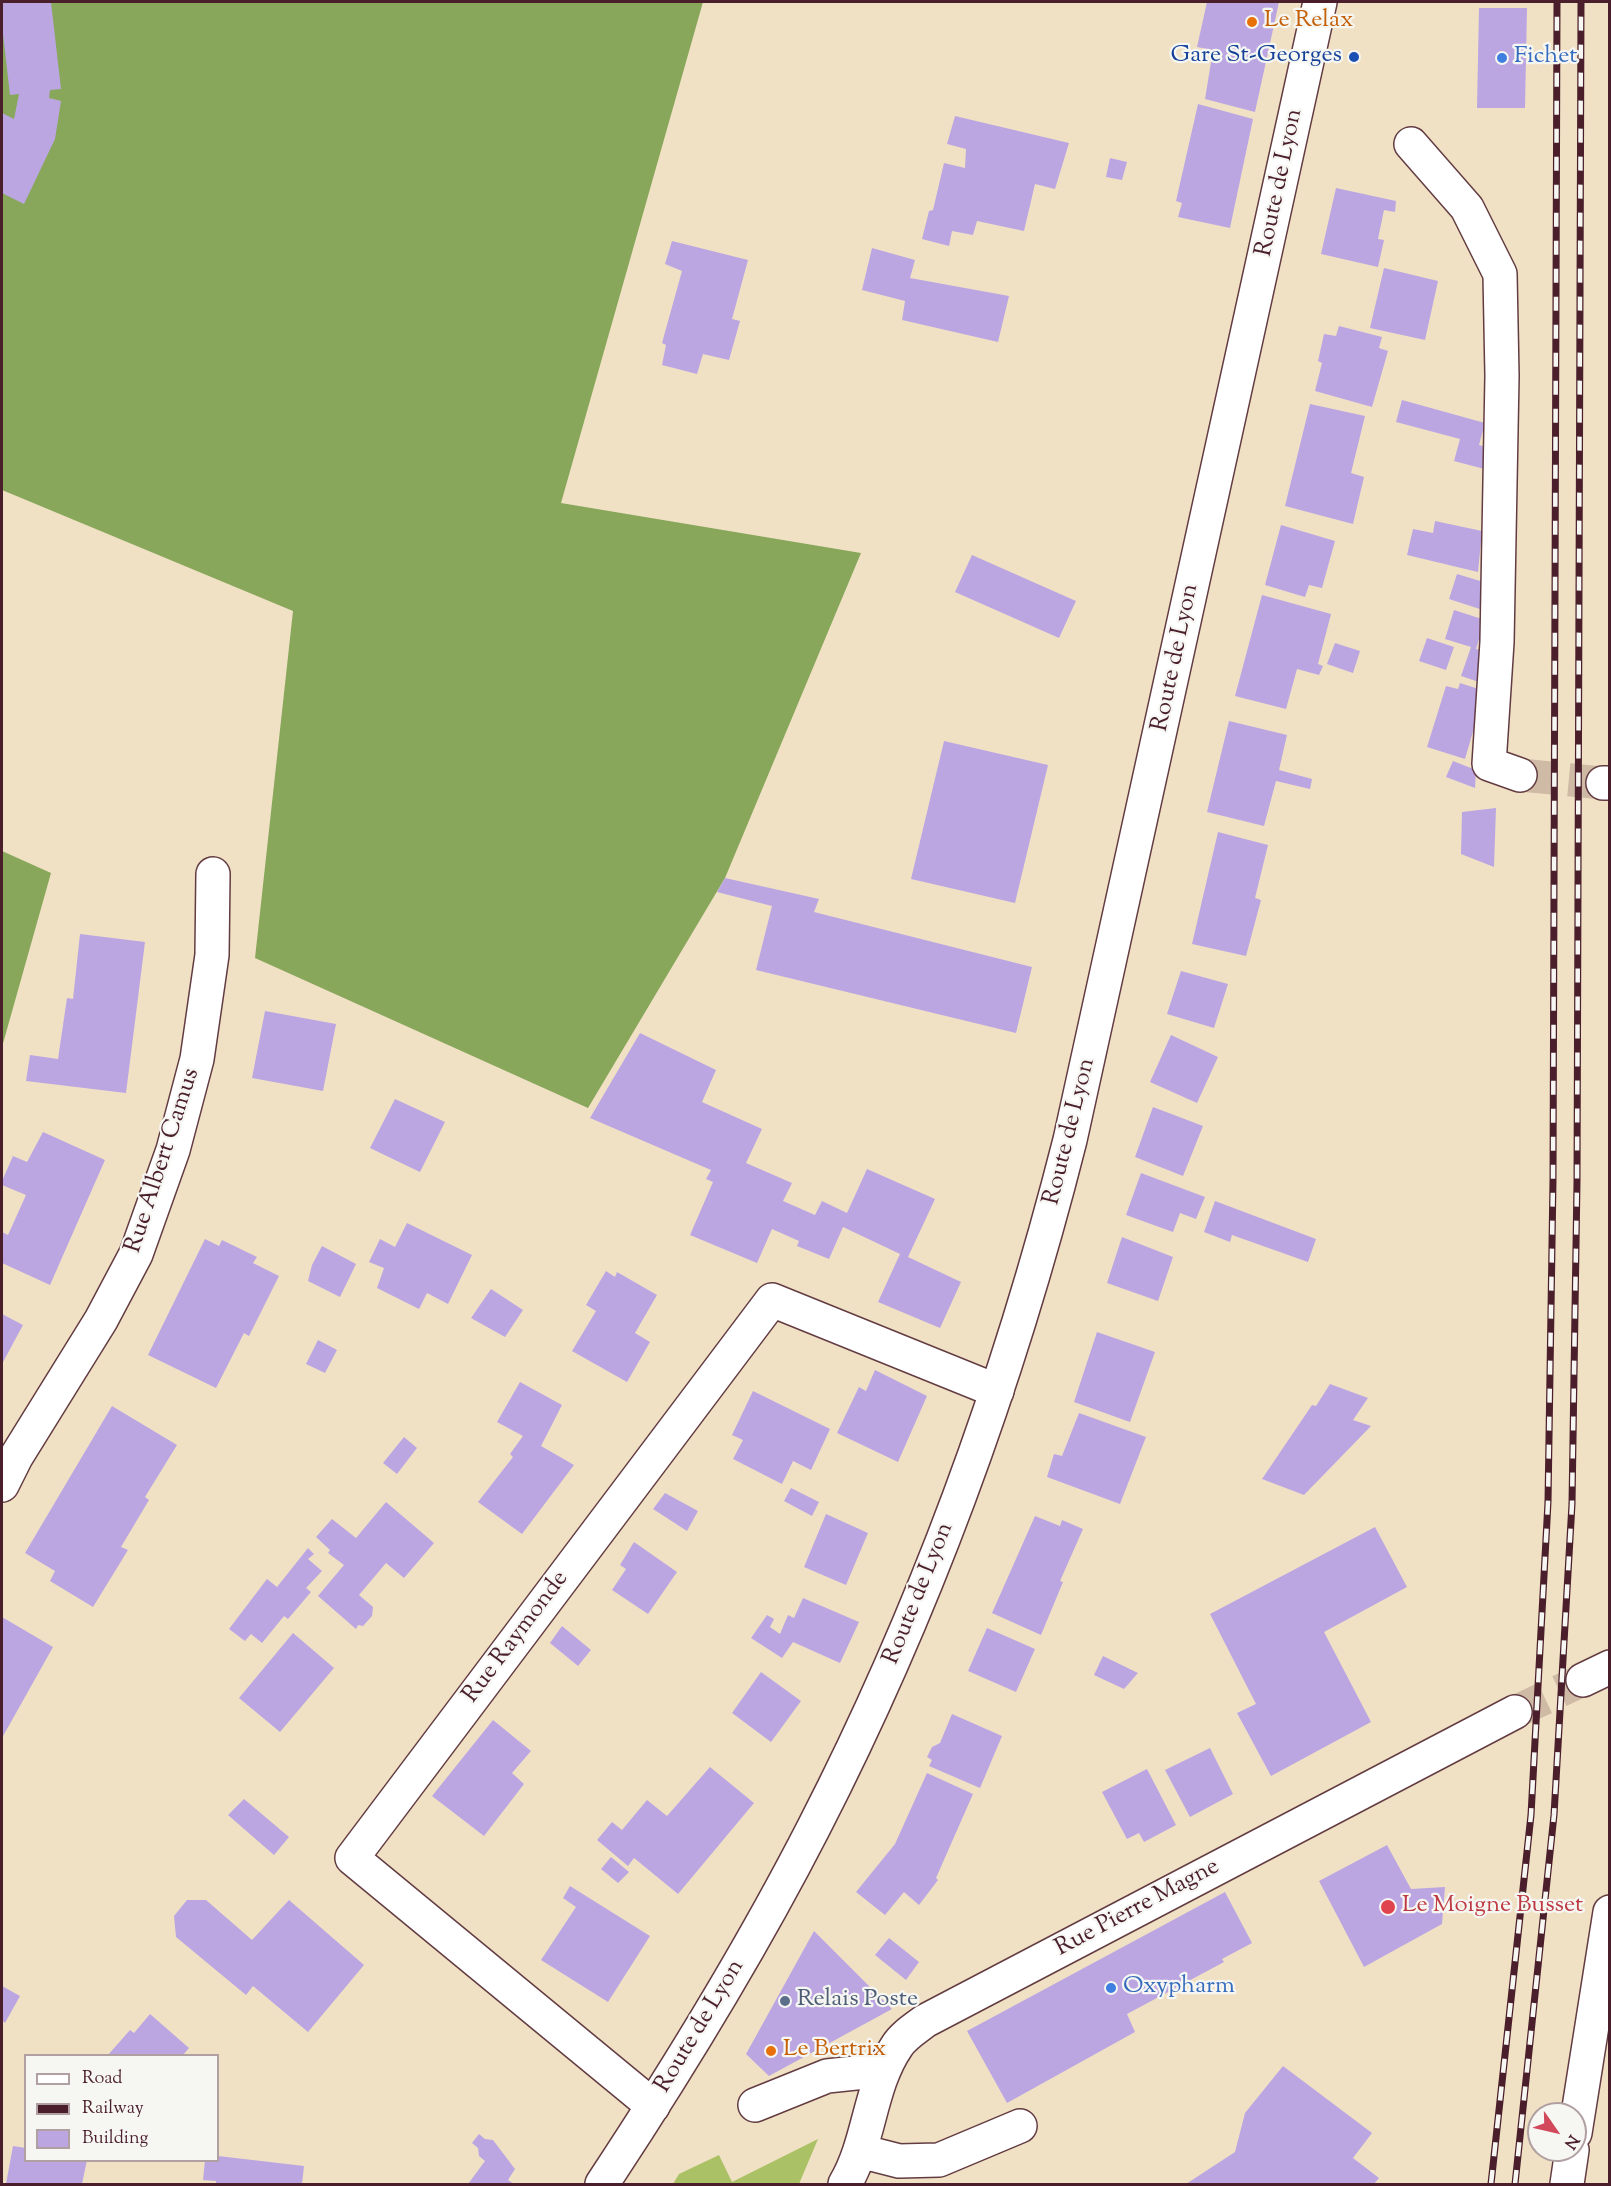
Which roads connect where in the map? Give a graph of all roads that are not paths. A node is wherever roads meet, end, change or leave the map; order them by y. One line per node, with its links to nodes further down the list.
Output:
1 (1320, 2): 5 (street, Route de Lyon)
2 (1411, 144): 3 (street)
3 (1520, 775)
4 (213, 874): 6 (street, Rue Albert Camus)
5 (997, 1391): 12 (street, Route de Lyon); 12 (street, Rue Raymonde)
6 (2, 1485)
7 (1515, 1712): 9 (street, Rue Pierre Magne)
8 (1610, 1912): 10 (street)
9 (884, 2070): 11 (street); 14 (street, Rue Pierre Magne)
10 (1580, 2102)
11 (755, 2105)
12 (653, 2106): 16 (street, Route de Lyon)
13 (1020, 2126): 14 (street)
14 (860, 2151): 17 (street, Rue Pierre Magne)
15 (1570, 2162): 18 (street)
16 (602, 2184)
17 (845, 2184)
18 (1567, 2184)

